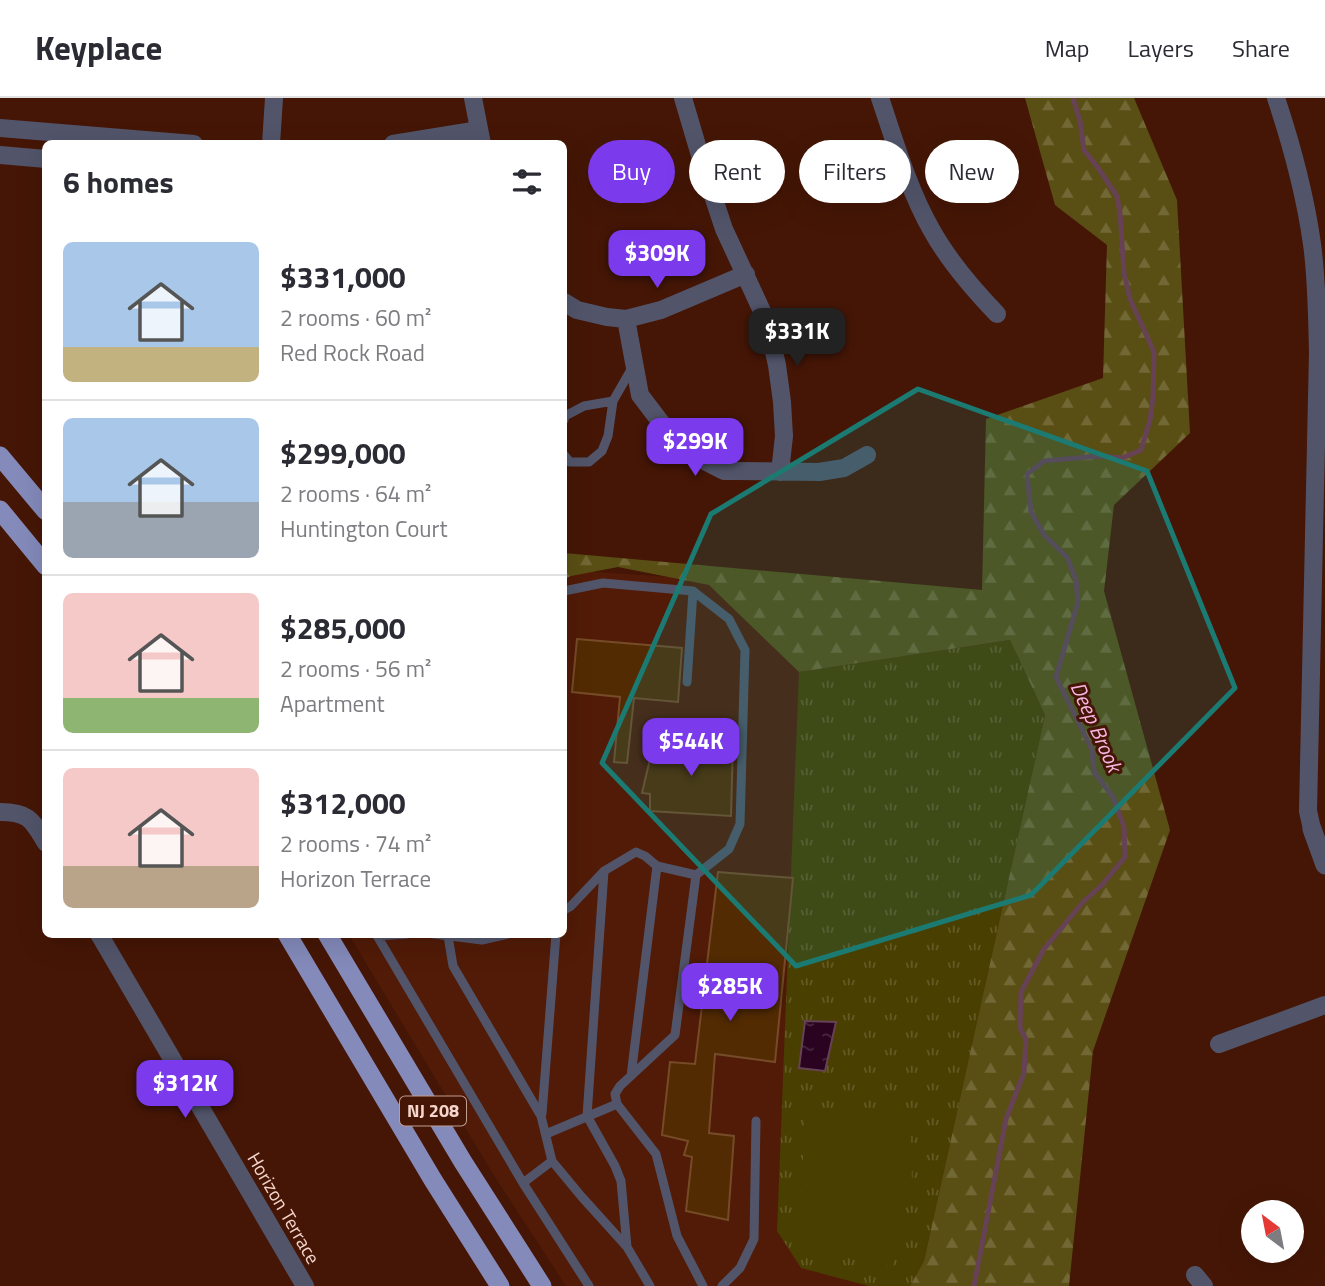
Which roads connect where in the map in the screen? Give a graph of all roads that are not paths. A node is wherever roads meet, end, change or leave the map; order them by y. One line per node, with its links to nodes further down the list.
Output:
1 (274, 98): 9 (street)
2 (474, 98): 7 (street)
3 (683, 98): 13 (street)
4 (880, 98): 15 (street)
5 (1276, 98): 30 (street)
6 (0, 128): 8 (street)
7 (480, 136): 10 (street)
8 (112, 140)
9 (271, 140)
10 (436, 140)
11 (0, 155): 12 (street)
12 (42, 159)
13 (746, 274): 16 (street); 23 (street)
14 (567, 304): 16 (street)
15 (997, 314)
16 (626, 319): 17 (street)
17 (634, 363): 18 (lane); 23 (street)
18 (613, 401): 19 (lane); 22 (lane)
19 (567, 414)
20 (867, 455): 23 (street)
21 (0, 456): 24 (highway)
22 (567, 458)
23 (780, 471)
24 (42, 506)
25 (0, 510): 26 (highway)
26 (42, 561)
27 (567, 590): 28 (lane)
28 (693, 591): 29 (lane); 37 (lane)
29 (687, 682)
30 (1317, 734): 32 (street)
31 (0, 812): 33 (street)
32 (1312, 829): 34 (street)
33 (42, 837)
34 (1325, 865)
35 (657, 866): 36 (lane); 37 (lane); 49 (lane)
36 (604, 871): 38 (lane); 52 (lane)
37 (696, 875): 49 (lane)
38 (567, 908)
39 (101, 938): 58 (street, Horizon Terrace)
40 (289, 938): 59 (highway, NJ 208)
41 (329, 938): 60 (highway, NJ 208)
42 (378, 938): 56 (lane)
43 (448, 938): 51 (lane)
44 (465, 938): 45 (lane)
45 (491, 938)
46 (555, 938): 51 (lane)
47 (1325, 1005): 48 (street)
48 (1219, 1044)
49 (631, 1076): 50 (lane)
50 (617, 1104): 52 (lane); 63 (lane)
51 (541, 1115): 54 (lane)
52 (587, 1116): 54 (lane); 57 (lane)
53 (756, 1121): 64 (lane)
54 (546, 1134): 55 (lane)
55 (552, 1161): 56 (lane); 57 (lane)
56 (523, 1183): 61 (lane)
57 (627, 1247): 62 (lane)
58 (305, 1286)
59 (500, 1286)
60 (542, 1286)
61 (589, 1286)
62 (650, 1286)
63 (704, 1286)
64 (722, 1286)

